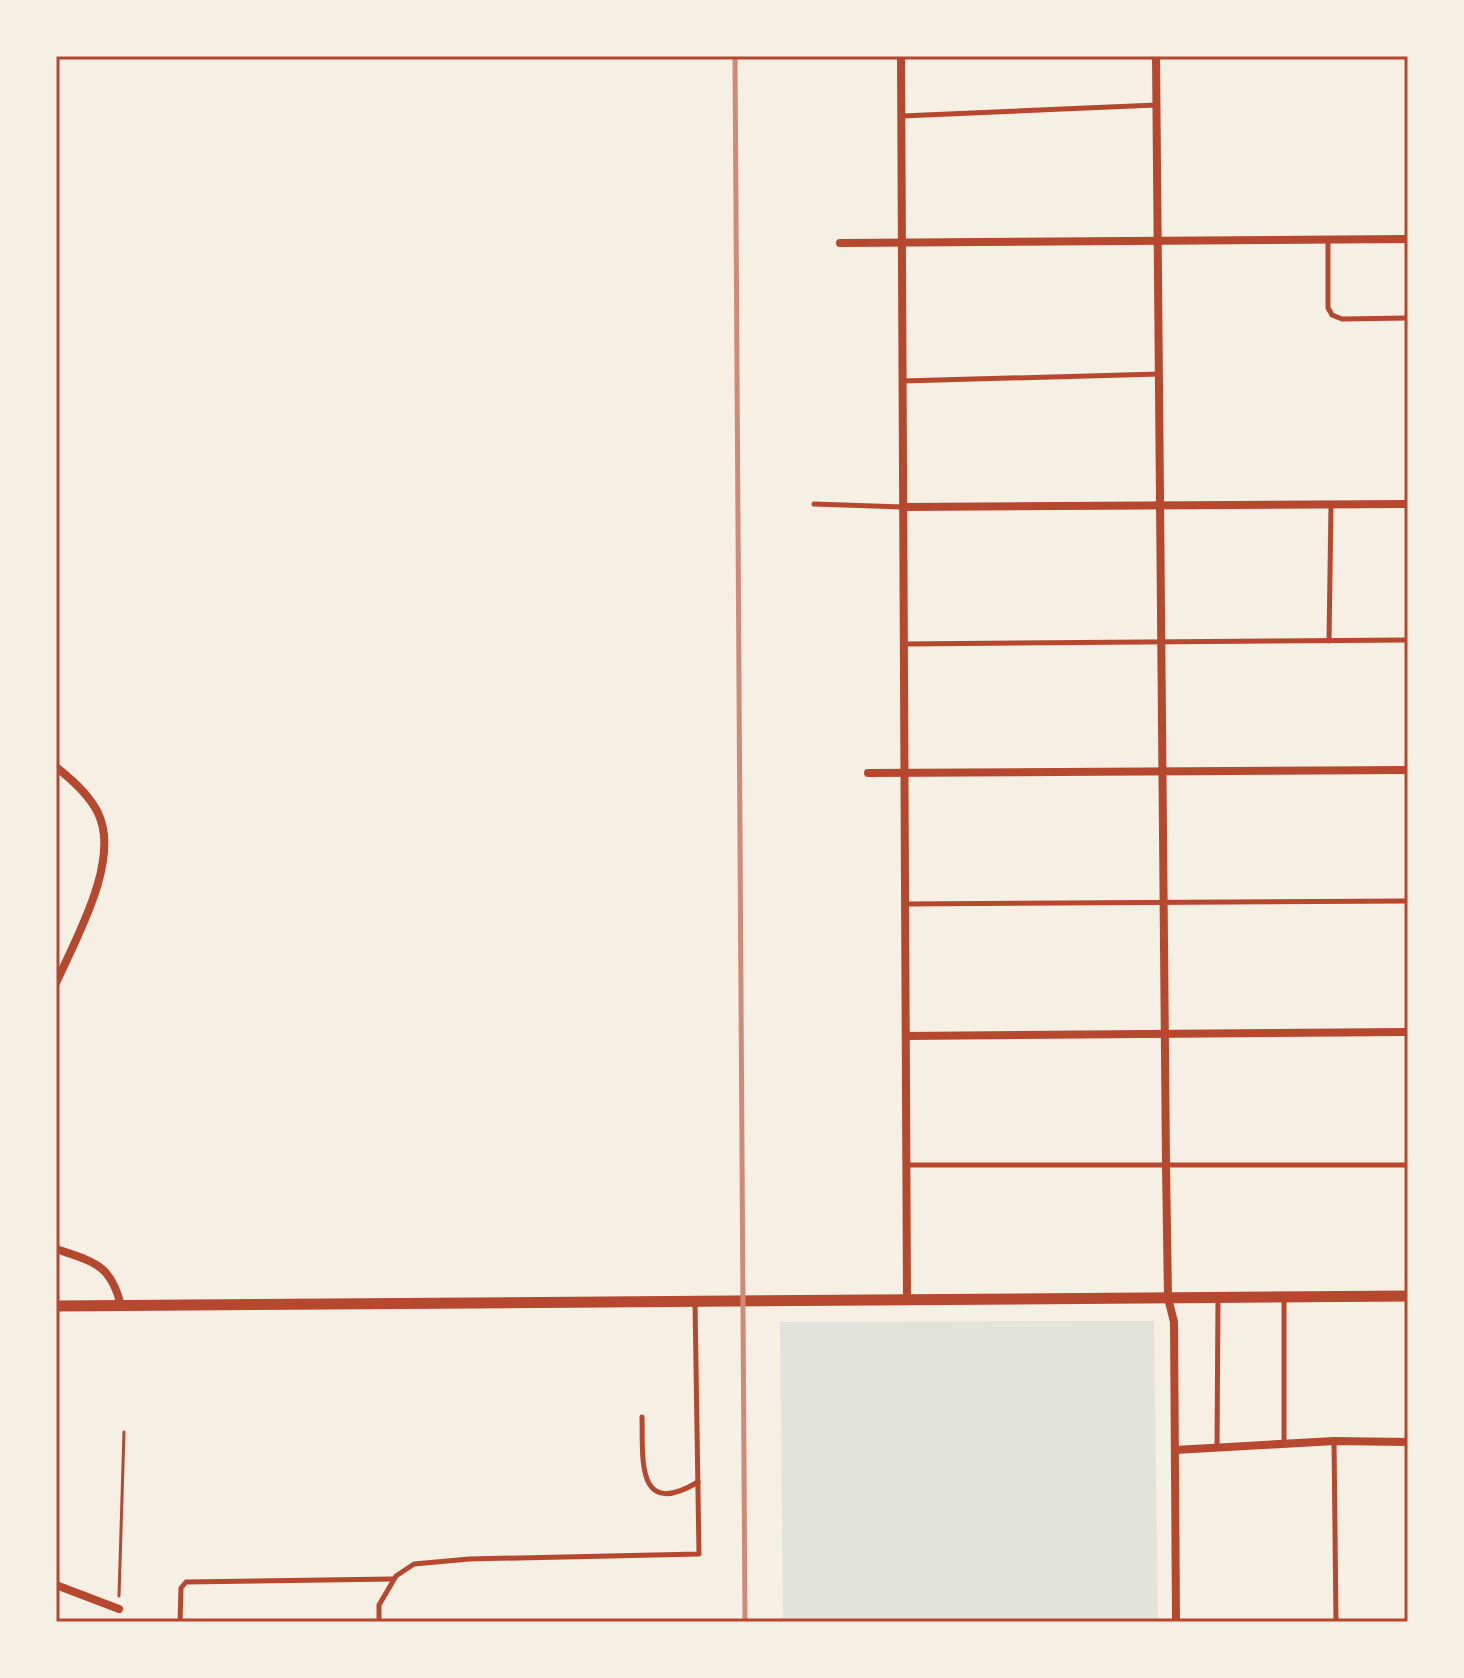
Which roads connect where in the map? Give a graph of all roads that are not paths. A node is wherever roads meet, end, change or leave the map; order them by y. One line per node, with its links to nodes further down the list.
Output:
1 (901, 56): 4 (street)
2 (1156, 56): 3 (street)
3 (1157, 105): 4 (lane); 7 (street)
4 (901, 116): 8 (street)
5 (1408, 239): 6 (street)
6 (1328, 240): 7 (street); 10 (lane)
7 (1158, 241): 8 (street); 11 (street)
8 (901, 242): 9 (street); 12 (street)
9 (840, 243)
10 (1408, 318)
11 (1160, 374): 12 (lane); 16 (street)
12 (902, 381): 17 (street)
13 (814, 504): 17 (lane)
14 (1408, 504): 15 (street)
15 (1331, 505): 16 (street); 19 (lane)
16 (1160, 506): 17 (street); 20 (street)
17 (903, 507): 21 (street)
18 (1408, 640): 19 (lane)
19 (1329, 641): 20 (lane)
20 (1161, 642): 21 (lane); 24 (street)
21 (904, 644): 26 (street)
22 (56, 767): 30 (street)
23 (1408, 770): 24 (street)
24 (1163, 771): 26 (street); 28 (street)
25 (868, 773): 26 (street)
26 (904, 773): 29 (street)
27 (1408, 901): 28 (lane)
28 (1164, 903): 29 (lane); 32 (street)
29 (905, 904): 33 (street)
30 (56, 983)
31 (1408, 1032): 32 (street)
32 (1166, 1034): 33 (street); 35 (street)
33 (906, 1036): 34 (street)
34 (906, 1165): 35 (lane); 42 (street)
35 (1166, 1165): 36 (lane); 40 (street)
36 (1408, 1165)
37 (56, 1249): 45 (street)
38 (1408, 1296): 39 (street)
39 (1284, 1297): 41 (street); 49 (lane)
40 (1168, 1298): 41 (street); 42 (street); 51 (street)
41 (1218, 1298): 50 (lane)
42 (907, 1300): 43 (street)
43 (695, 1301): 45 (street); 52 (lane)
44 (56, 1306): 45 (street)
45 (121, 1306)
46 (642, 1417): 52 (lane)
47 (1334, 1441): 48 (street); 49 (street); 59 (lane)
48 (1408, 1442)
49 (1284, 1444): 50 (street)
50 (1217, 1448): 51 (street)
51 (1175, 1450): 58 (street)
52 (699, 1481): 53 (lane)
53 (394, 1579): 56 (lane); 57 (lane)
54 (56, 1585): 55 (street)
55 (119, 1609)
56 (180, 1622)
57 (379, 1622)
58 (1176, 1622)
59 (1336, 1622)

